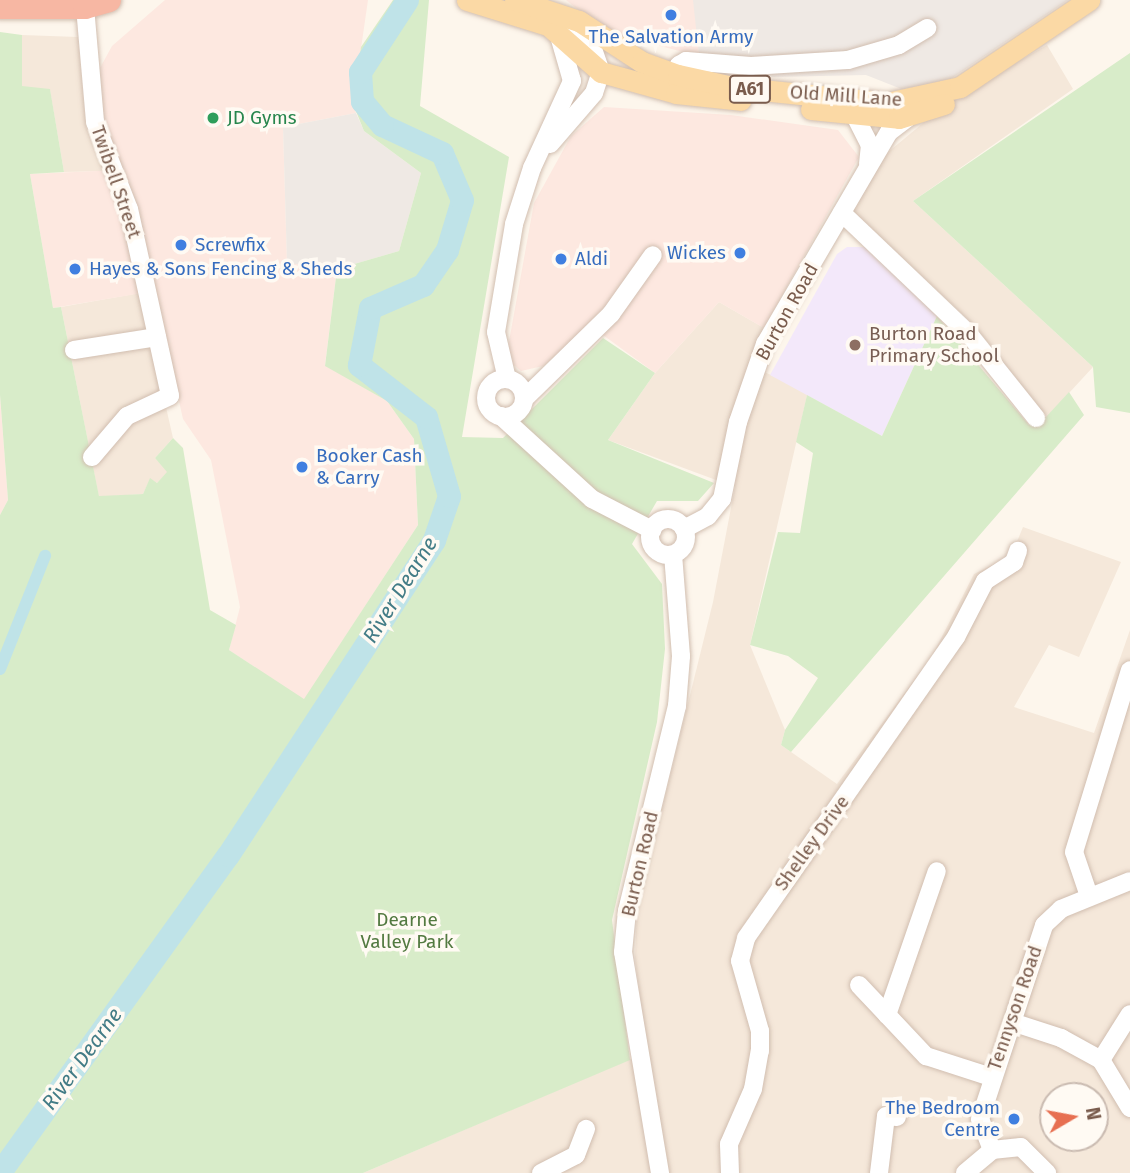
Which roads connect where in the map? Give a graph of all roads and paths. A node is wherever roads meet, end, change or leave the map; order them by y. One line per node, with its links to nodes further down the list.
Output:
1 (109, 0): 6 (highway)
2 (467, 0): 8 (main road, Old Mill Lane / A61)
3 (514, 0): 8 (main road, Old Mill Lane / A61)
4 (1089, 0): 13 (main road, A61)
5 (0, 7): 6 (highway)
6 (85, 7): 7 (highway); 21 (street, Twibell Street)
7 (0, 20)
8 (556, 22): 10 (main road, Old Mill Lane / A61); 11 (main road, Old Mill Lane / A61); 14 (street)
9 (927, 28): 12 (street)
10 (652, 66): 11 (street); 12 (main road, Old Mill Lane / A61)
11 (599, 76): 12 (main road, Old Mill Lane / A61); 14 (street); 18 (street)
12 (677, 84): 13 (main road, Old Mill Lane / A61); 15 (main road, Old Mill Lane / A61)
13 (960, 87): 16 (main road, Old Mill Lane / A61)
14 (568, 97): 18 (street)
15 (855, 116): 16 (main road, Old Mill Lane / A61); 17 (street)
16 (910, 116): 17 (street, Burton Road)
17 (867, 167): 19 (street, Burton Road)
18 (532, 168): 24 (street)
19 (842, 213): 27 (street); 30 (street, Burton Road)
20 (653, 255): 23 (street)
21 (157, 337): 22 (street); 29 (street, Twibell Street)
22 (74, 350)
23 (558, 368): 24 (street); 25 (street)
24 (504, 382): 25 (street); 26 (street)
25 (522, 405): 26 (street); 28 (street)
26 (500, 416): 28 (street)
27 (1036, 418)
28 (531, 444): 31 (street)
29 (92, 457)
30 (684, 529): 31 (street); 33 (street, Burton Road)
31 (652, 530): 33 (street)
32 (1018, 551): 50 (street, Shelley Drive)
33 (673, 555): 49 (street, Burton Road)
34 (1130, 670): 37 (street)
35 (937, 871): 40 (street)
36 (1130, 881): 37 (street, Tennyson Road)
37 (1089, 896): 41 (street, Tennyson Road)
38 (859, 985): 40 (street)
39 (1130, 1014): 42 (street)
40 (887, 1015): 43 (street)
41 (1012, 1023): 42 (street); 43 (street, Tennyson Road)
42 (1101, 1060): 44 (street)
43 (991, 1077): 47 (street, Tennyson Road)
44 (1130, 1108)
45 (897, 1117): 51 (street)
46 (586, 1129): 48 (street)
47 (992, 1150): 52 (street); 53 (street)
48 (541, 1173)
49 (660, 1173)
50 (730, 1173)
51 (880, 1173)
52 (965, 1173)
53 (1047, 1173)

